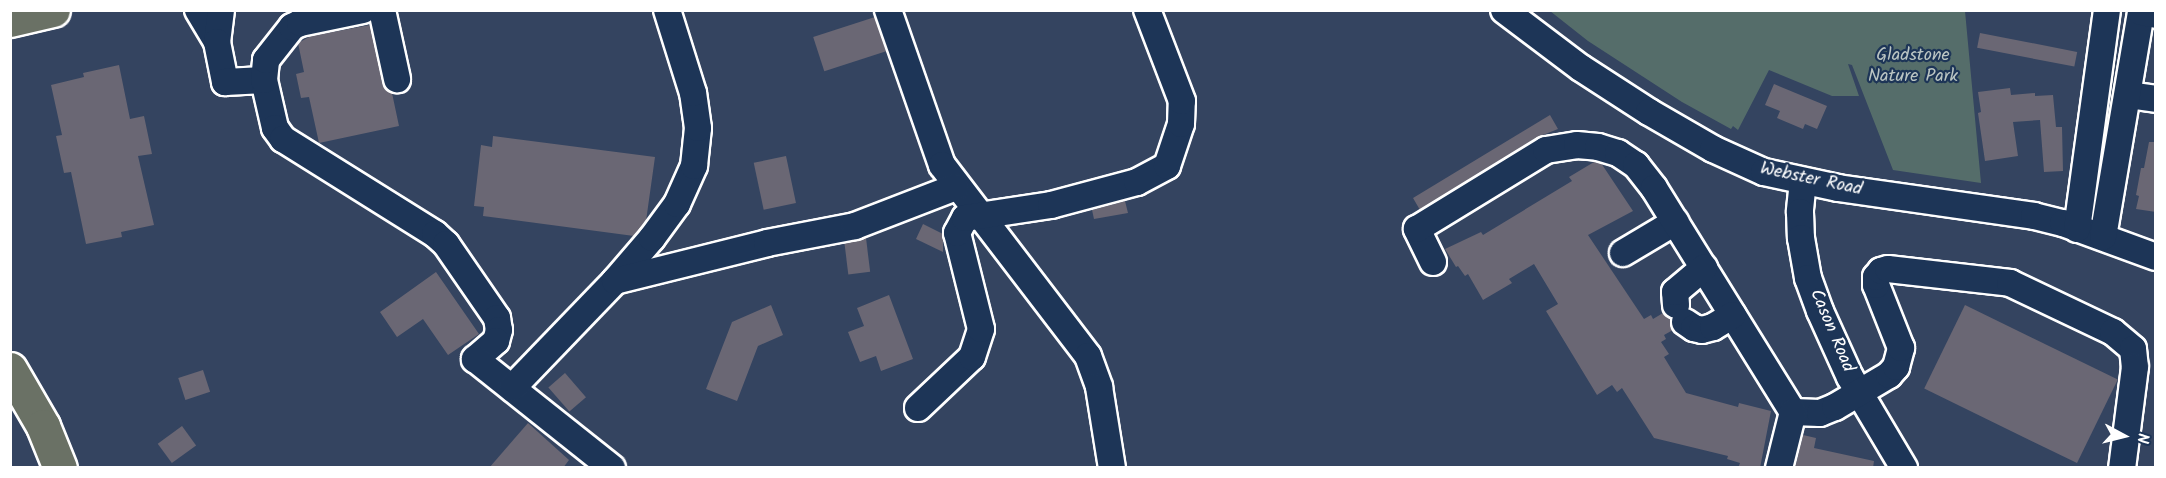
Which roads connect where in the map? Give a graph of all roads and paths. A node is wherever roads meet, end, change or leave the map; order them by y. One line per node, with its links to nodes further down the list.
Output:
1 (53, 10): 12 (main road)
2 (198, 10): 13 (street)
3 (221, 10): 13 (street)
4 (363, 10): 15 (street)
5 (382, 10): 14 (street)
6 (668, 10): 28 (street)
7 (888, 10): 19 (street)
8 (1147, 10): 20 (street)
9 (1504, 10): 18 (street, Webster Road)
10 (2108, 10): 22 (street)
11 (2156, 15): 16 (street)
12 (10, 20)
13 (217, 42): 15 (street)
14 (397, 79)
15 (264, 80): 31 (street)
16 (2128, 95): 17 (street); 23 (street)
17 (2156, 99)
18 (1803, 182): 22 (street, Webster Road); 32 (street, Cason Road)
19 (957, 187): 20 (street); 28 (street)
20 (982, 215): 33 (street); 37 (street)
21 (1675, 222): 24 (street); 26 (street); 27 (street)
22 (2077, 229): 23 (street, Webster Road)
23 (2103, 237): 25 (street, Webster Road)
24 (1623, 253)
25 (2156, 257)
26 (1433, 261)
27 (1704, 268): 29 (street); 29 (street)
28 (615, 281): 31 (street)
29 (1733, 315): 34 (street)
30 (10, 369): 35 (main road)
31 (512, 388): 36 (street)
32 (1859, 392): 34 (street); 39 (street, Cason Road); 40 (street)
33 (918, 408)
34 (1793, 412): 38 (street)
35 (60, 468)
36 (612, 468)
37 (1112, 468)
38 (1779, 468)
39 (1904, 468)
40 (2122, 468)

